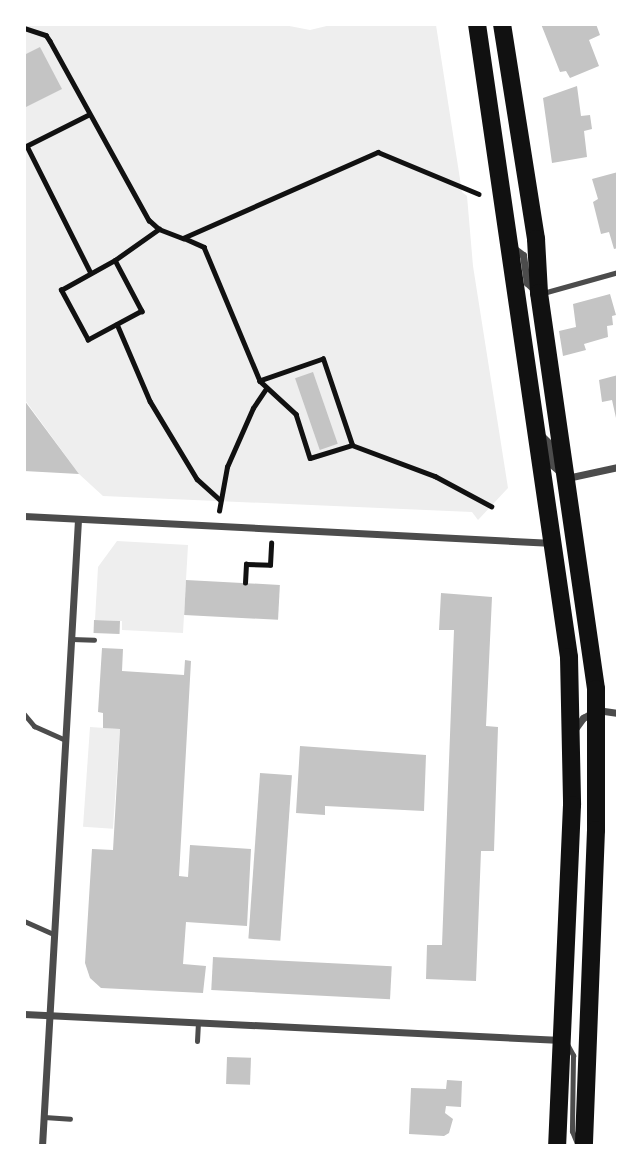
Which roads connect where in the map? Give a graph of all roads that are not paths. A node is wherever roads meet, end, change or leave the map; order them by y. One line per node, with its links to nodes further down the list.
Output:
1 (477, 24): 3 (main road)
2 (502, 24): 5 (main road)
3 (511, 246): 5 (street); 6 (main road)
4 (618, 272): 5 (lane)
5 (540, 293): 8 (main road)
6 (538, 433): 8 (street); 11 (main road)
7 (618, 467): 8 (street)
8 (567, 478): 14 (main road)
9 (24, 516): 10 (street)
10 (78, 519): 11 (street); 12 (street)
11 (553, 542): 17 (main road)
12 (71, 639): 13 (lane); 18 (street)
13 (94, 640)
14 (597, 710): 15 (street); 17 (street); 31 (main road)
15 (618, 713)
16 (24, 714): 18 (lane)
17 (572, 732): 24 (main road)
18 (66, 740): 20 (street)
19 (26, 922): 20 (lane)
20 (53, 934): 22 (street)
21 (24, 1014): 22 (street)
22 (48, 1016): 23 (street); 26 (street)
23 (198, 1022): 24 (street); 25 (lane)
24 (561, 1040): 29 (main road); 30 (lane)
25 (197, 1041)
26 (44, 1117): 27 (lane); 28 (street)
27 (70, 1119)
28 (42, 1146)
29 (557, 1146)
30 (578, 1146)
31 (584, 1146)

